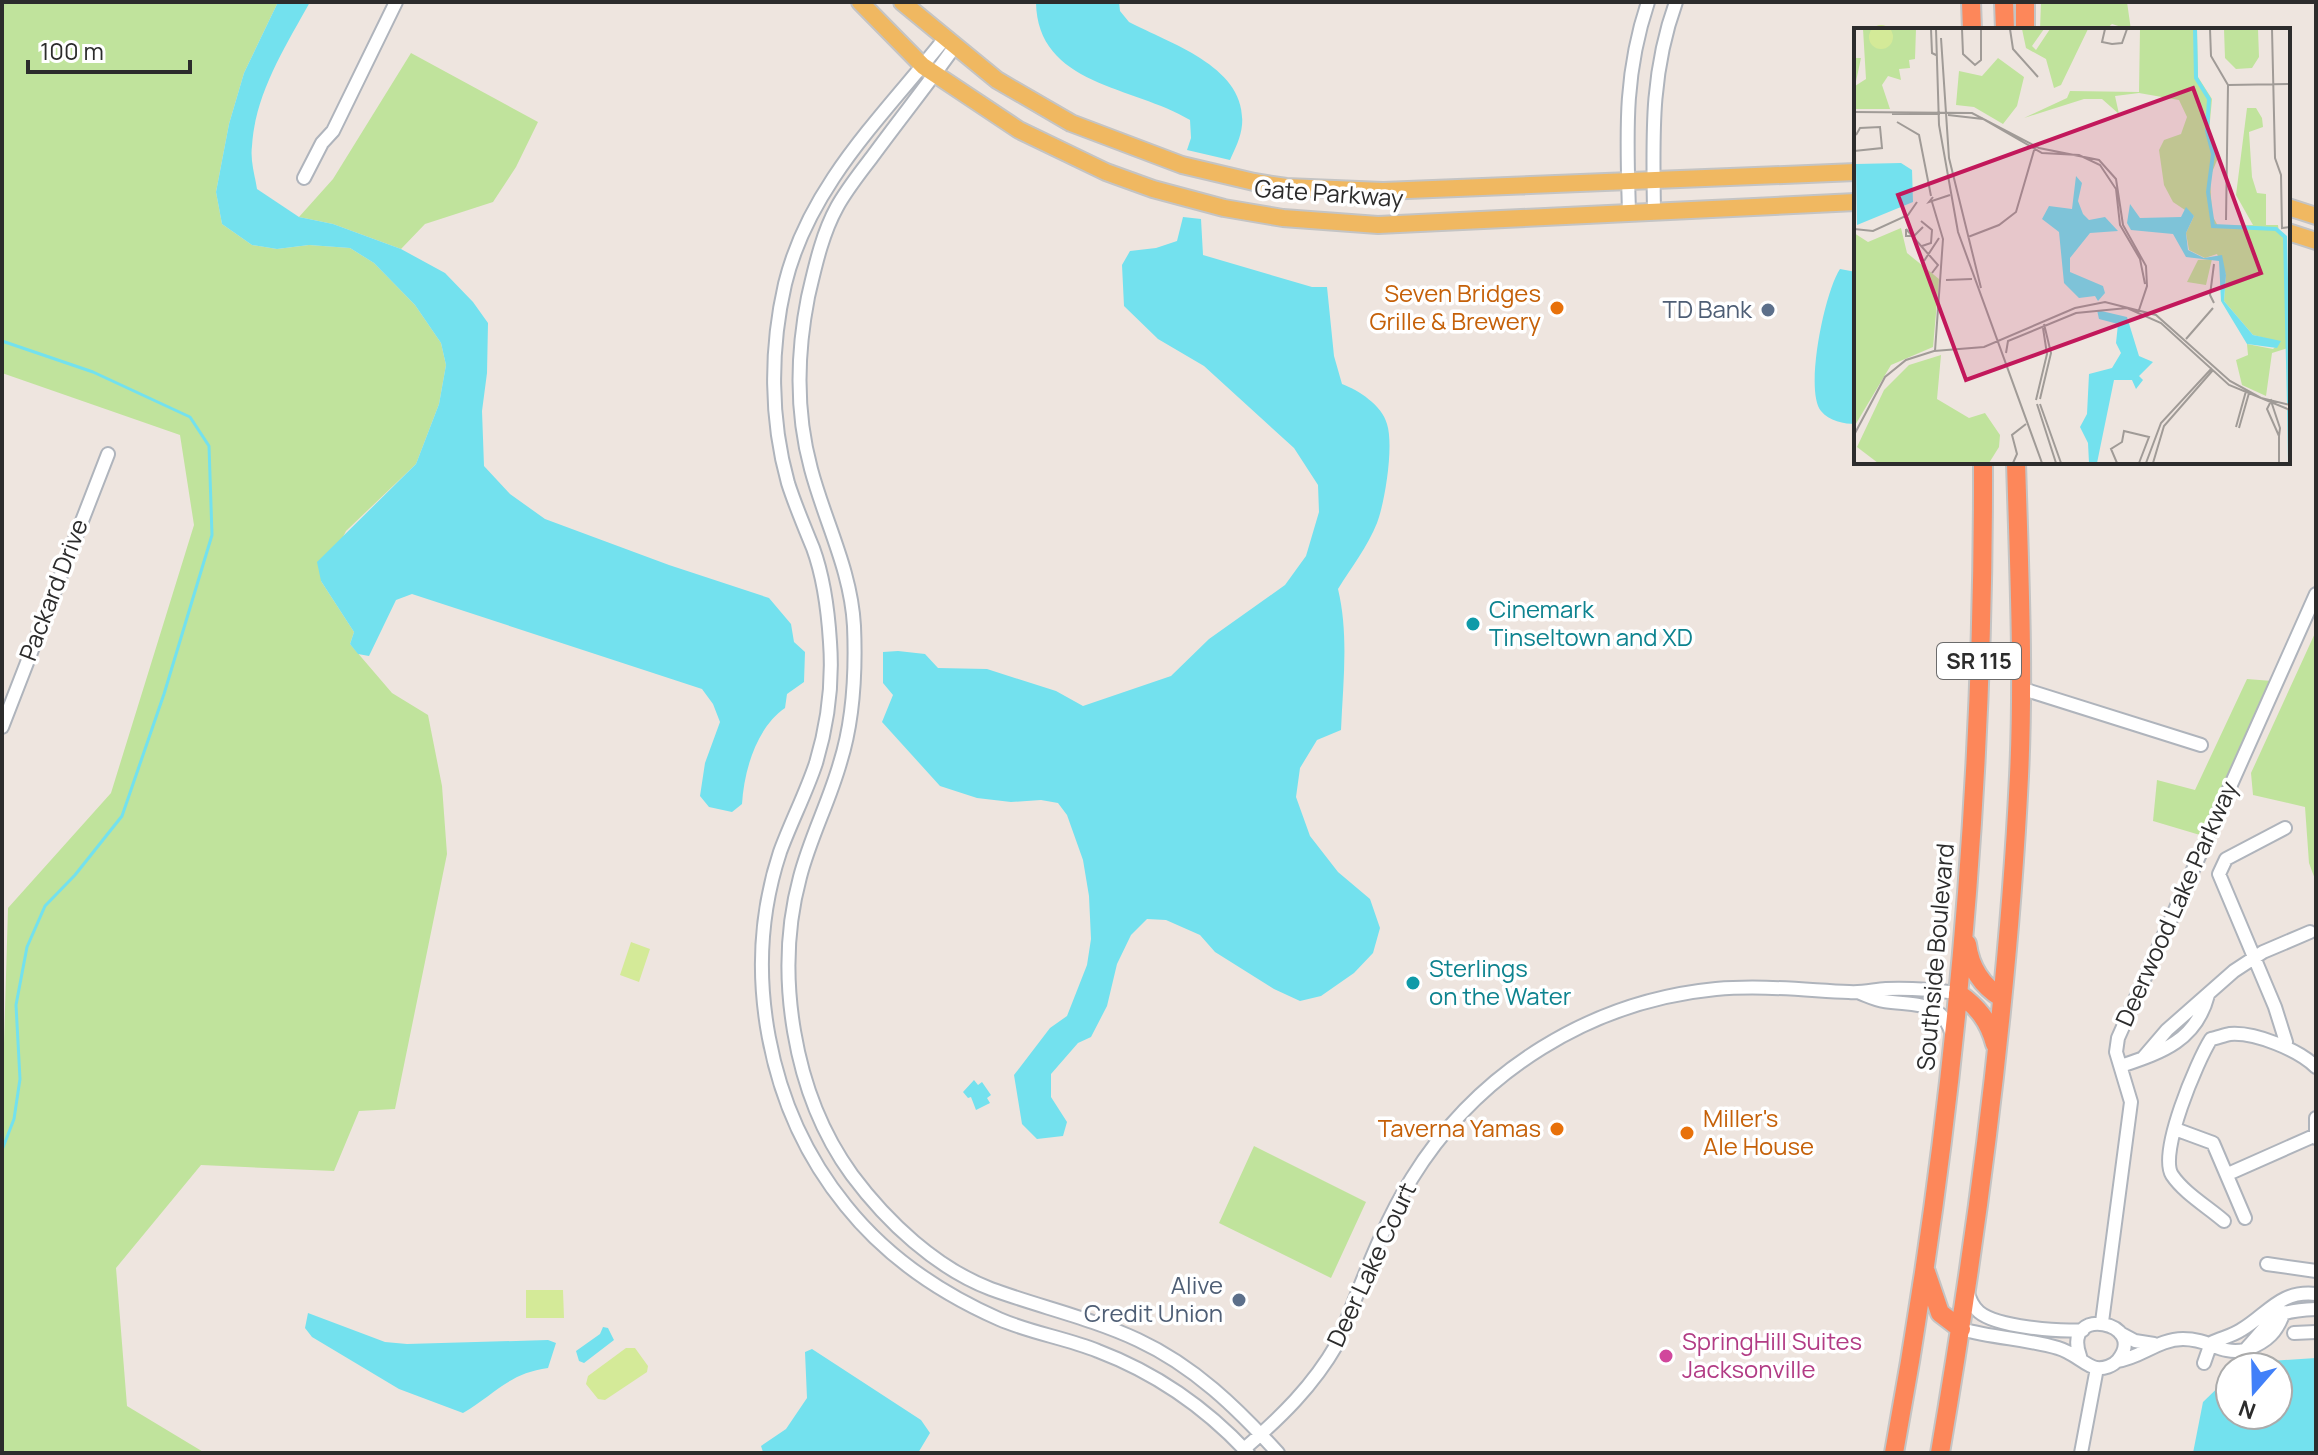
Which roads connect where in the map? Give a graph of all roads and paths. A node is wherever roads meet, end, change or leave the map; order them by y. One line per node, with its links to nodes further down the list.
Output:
1 (396, 2): 15 (street)
2 (860, 2): 13 (main road, Gate Parkway)
3 (902, 2): 12 (main road, Gate Parkway)
4 (1648, 2): 17 (street)
5 (1676, 2): 16 (street)
6 (1971, 2): 9 (highway)
7 (2004, 2): 10 (highway)
8 (2025, 3): 11 (highway)
9 (1972, 28)
10 (2005, 28)
11 (2025, 28)
12 (950, 42): 13 (street); 17 (main road, Gate Parkway)
13 (928, 70): 21 (main road, Gate Parkway); 25 (street); 26 (street)
14 (1854, 172): 16 (main road, Gate Parkway)
15 (304, 178)
16 (1653, 181): 17 (main road, Gate Parkway); 20 (street)
17 (1628, 182): 21 (street)
18 (1854, 202): 20 (main road, Gate Parkway)
19 (2290, 208): 22 (main road)
20 (1654, 212): 21 (main road, Gate Parkway)
21 (1629, 213)
22 (2316, 216)
23 (2290, 233): 24 (main road)
24 (2316, 241)
25 (777, 329): 26 (street); 28 (street)
26 (802, 338): 27 (street)
27 (801, 355): 28 (street); 32 (street)
28 (774, 356): 33 (street)
29 (108, 454): 36 (street, Packard Drive)
30 (1983, 464): 41 (highway, Southside Boulevard / SR 115)
31 (2016, 464): 35 (highway, SR 115)
32 (837, 542): 33 (street); 40 (street)
33 (815, 553): 39 (street)
34 (2316, 594): 54 (street, Deerwood Lake Parkway)
35 (2020, 688): 37 (street); 47 (highway, SR 115)
36 (2, 727)
37 (2201, 745)
38 (2285, 828): 43 (street)
39 (777, 864): 40 (street); 60 (street)
40 (801, 872): 59 (street)
41 (1965, 921): 45 (highway, Southside Boulevard / SR 115); 47 (highway)
42 (2310, 932): 43 (street)
43 (2254, 958): 46 (street); 51 (street)
44 (1860, 993): 45 (street, Deer Lake Court); 50 (street, Deer Lake Court); 84 (street, Deer Lake Court)
45 (1958, 993): 50 (highway, Southside Boulevard / SR 115); 52 (highway)
46 (2208, 995): 48 (street); 49 (street)
47 (2002, 998): 52 (highway, SR 115)
48 (2177, 1022): 49 (street); 53 (street)
49 (2189, 1030): 53 (street)
50 (1954, 1040): 67 (highway, Southside Boulevard / SR 115)
51 (2283, 1046): 55 (street); 57 (street)
52 (1997, 1051): 69 (highway, SR 115)
53 (2143, 1058): 54 (street)
54 (2121, 1066): 72 (street, Deerwood Lake Parkway)
55 (2316, 1067)
56 (2316, 1118): 58 (street)
57 (2175, 1129): 61 (street); 65 (street)
58 (2315, 1136): 61 (street)
59 (840, 1155): 60 (street); 62 (street)
60 (820, 1168): 63 (street)
61 (2228, 1174): 64 (street)
62 (853, 1176): 63 (street); 84 (street)
63 (832, 1187): 85 (street)
64 (2245, 1218)
65 (2224, 1221)
66 (2267, 1264): 68 (street)
67 (1924, 1266): 73 (highway); 87 (highway, Southside Boulevard / SR 115)
68 (2316, 1271)
69 (1967, 1290): 73 (highway, SR 115); 74 (street)
70 (2316, 1294): 78 (street)
71 (2316, 1309): 78 (street)
72 (2102, 1322): 74 (street); 76 (street)
73 (1961, 1329): 80 (street); 88 (highway, SR 115)
74 (2083, 1330): 80 (street)
75 (2316, 1332): 77 (street)
76 (2120, 1333): 79 (street); 81 (street)
77 (2294, 1333)
78 (2211, 1343): 79 (street); 82 (street)
79 (2154, 1344): 81 (street)
80 (2080, 1356): 83 (street)
81 (2117, 1361): 83 (street)
82 (2204, 1363)
83 (2097, 1368): 89 (street)
84 (1261, 1434): 85 (street, Deer Lake Court); 86 (street)
85 (1246, 1451)
86 (1278, 1453)
87 (1894, 1453)
88 (1940, 1453)
89 (2081, 1453)

